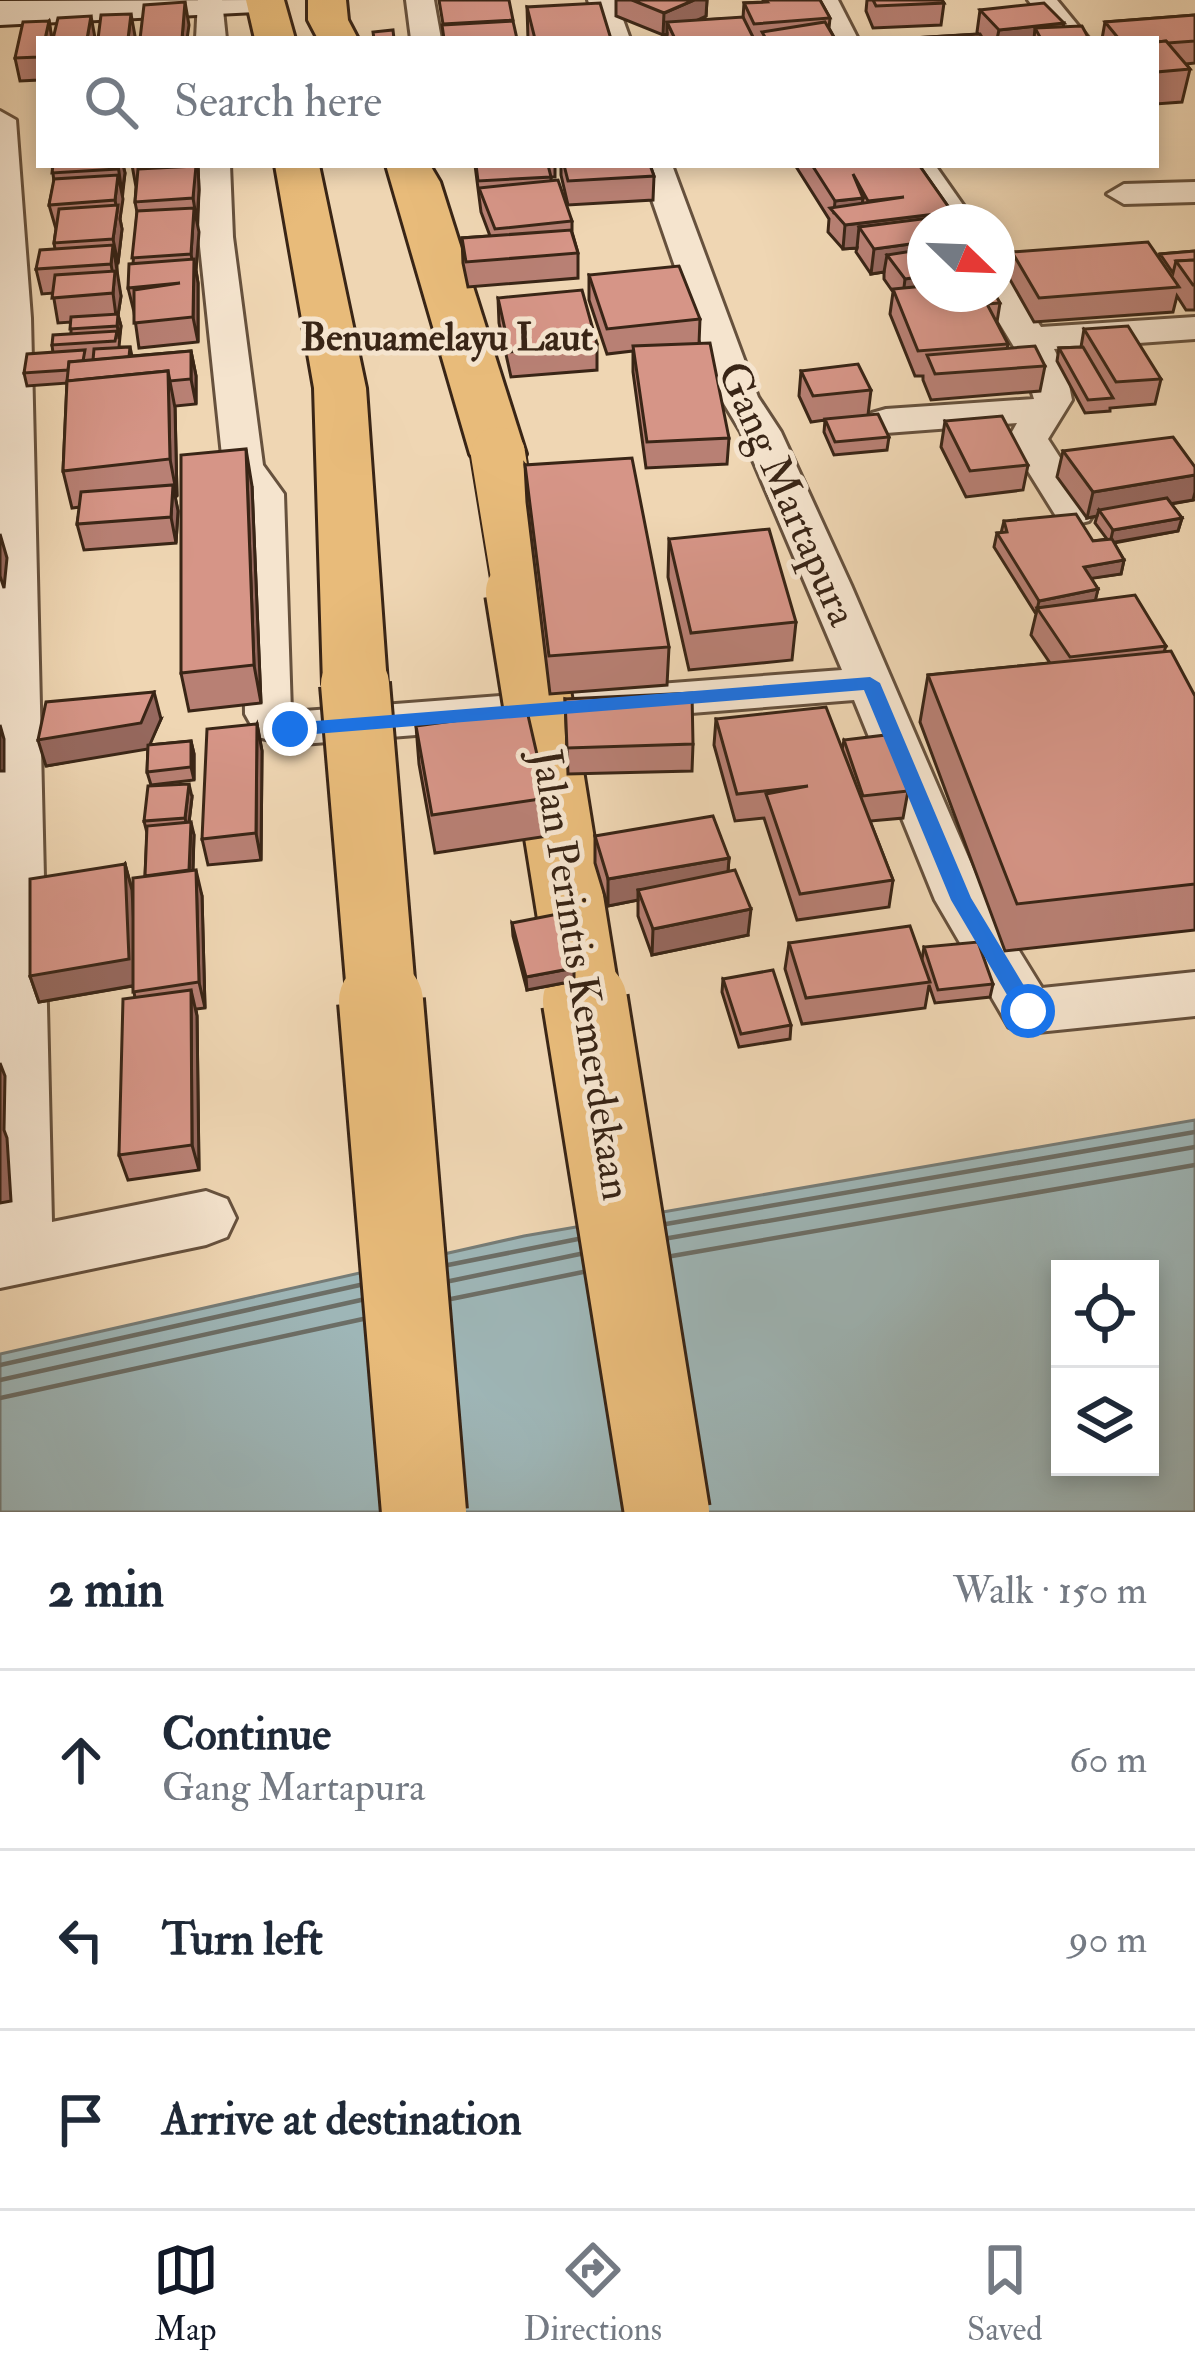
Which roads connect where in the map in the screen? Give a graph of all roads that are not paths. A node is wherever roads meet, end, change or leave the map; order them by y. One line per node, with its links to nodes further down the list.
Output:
1 (261, 0): 8 (main road); 9 (highway)
2 (327, 0): 10 (highway)
3 (420, 0): 11 (street)
4 (602, 0): 12 (street)
5 (824, 0): 13 (street)
6 (1042, 0): 14 (street)
7 (0, 13): 8 (main road)
8 (211, 21)
9 (273, 36)
10 (336, 36)
11 (426, 36)
12 (614, 36)
13 (842, 36)
14 (1072, 36)
15 (1, 148): 33 (street)
16 (214, 168): 30 (street)
17 (298, 168): 34 (highway, bridge)
18 (410, 168): 35 (highway, Jalan Perintis Kemerdekaan, bridge)
19 (657, 168): 30 (street, Gang Martapura)
20 (921, 168): 23 (street)
21 (1195, 192): 22 (street)
22 (1124, 194)
23 (946, 204)
24 (1015, 302): 26 (street)
25 (1195, 328): 26 (street)
26 (1030, 339): 27 (street)
27 (1051, 409): 28 (street); 29 (street)
28 (886, 421)
29 (1074, 512)
30 (870, 683): 31 (street, Gang Martapura)
31 (1195, 994)
32 (206, 1218): 33 (street)
33 (11, 1258)
34 (424, 1512)
35 (667, 1512)

